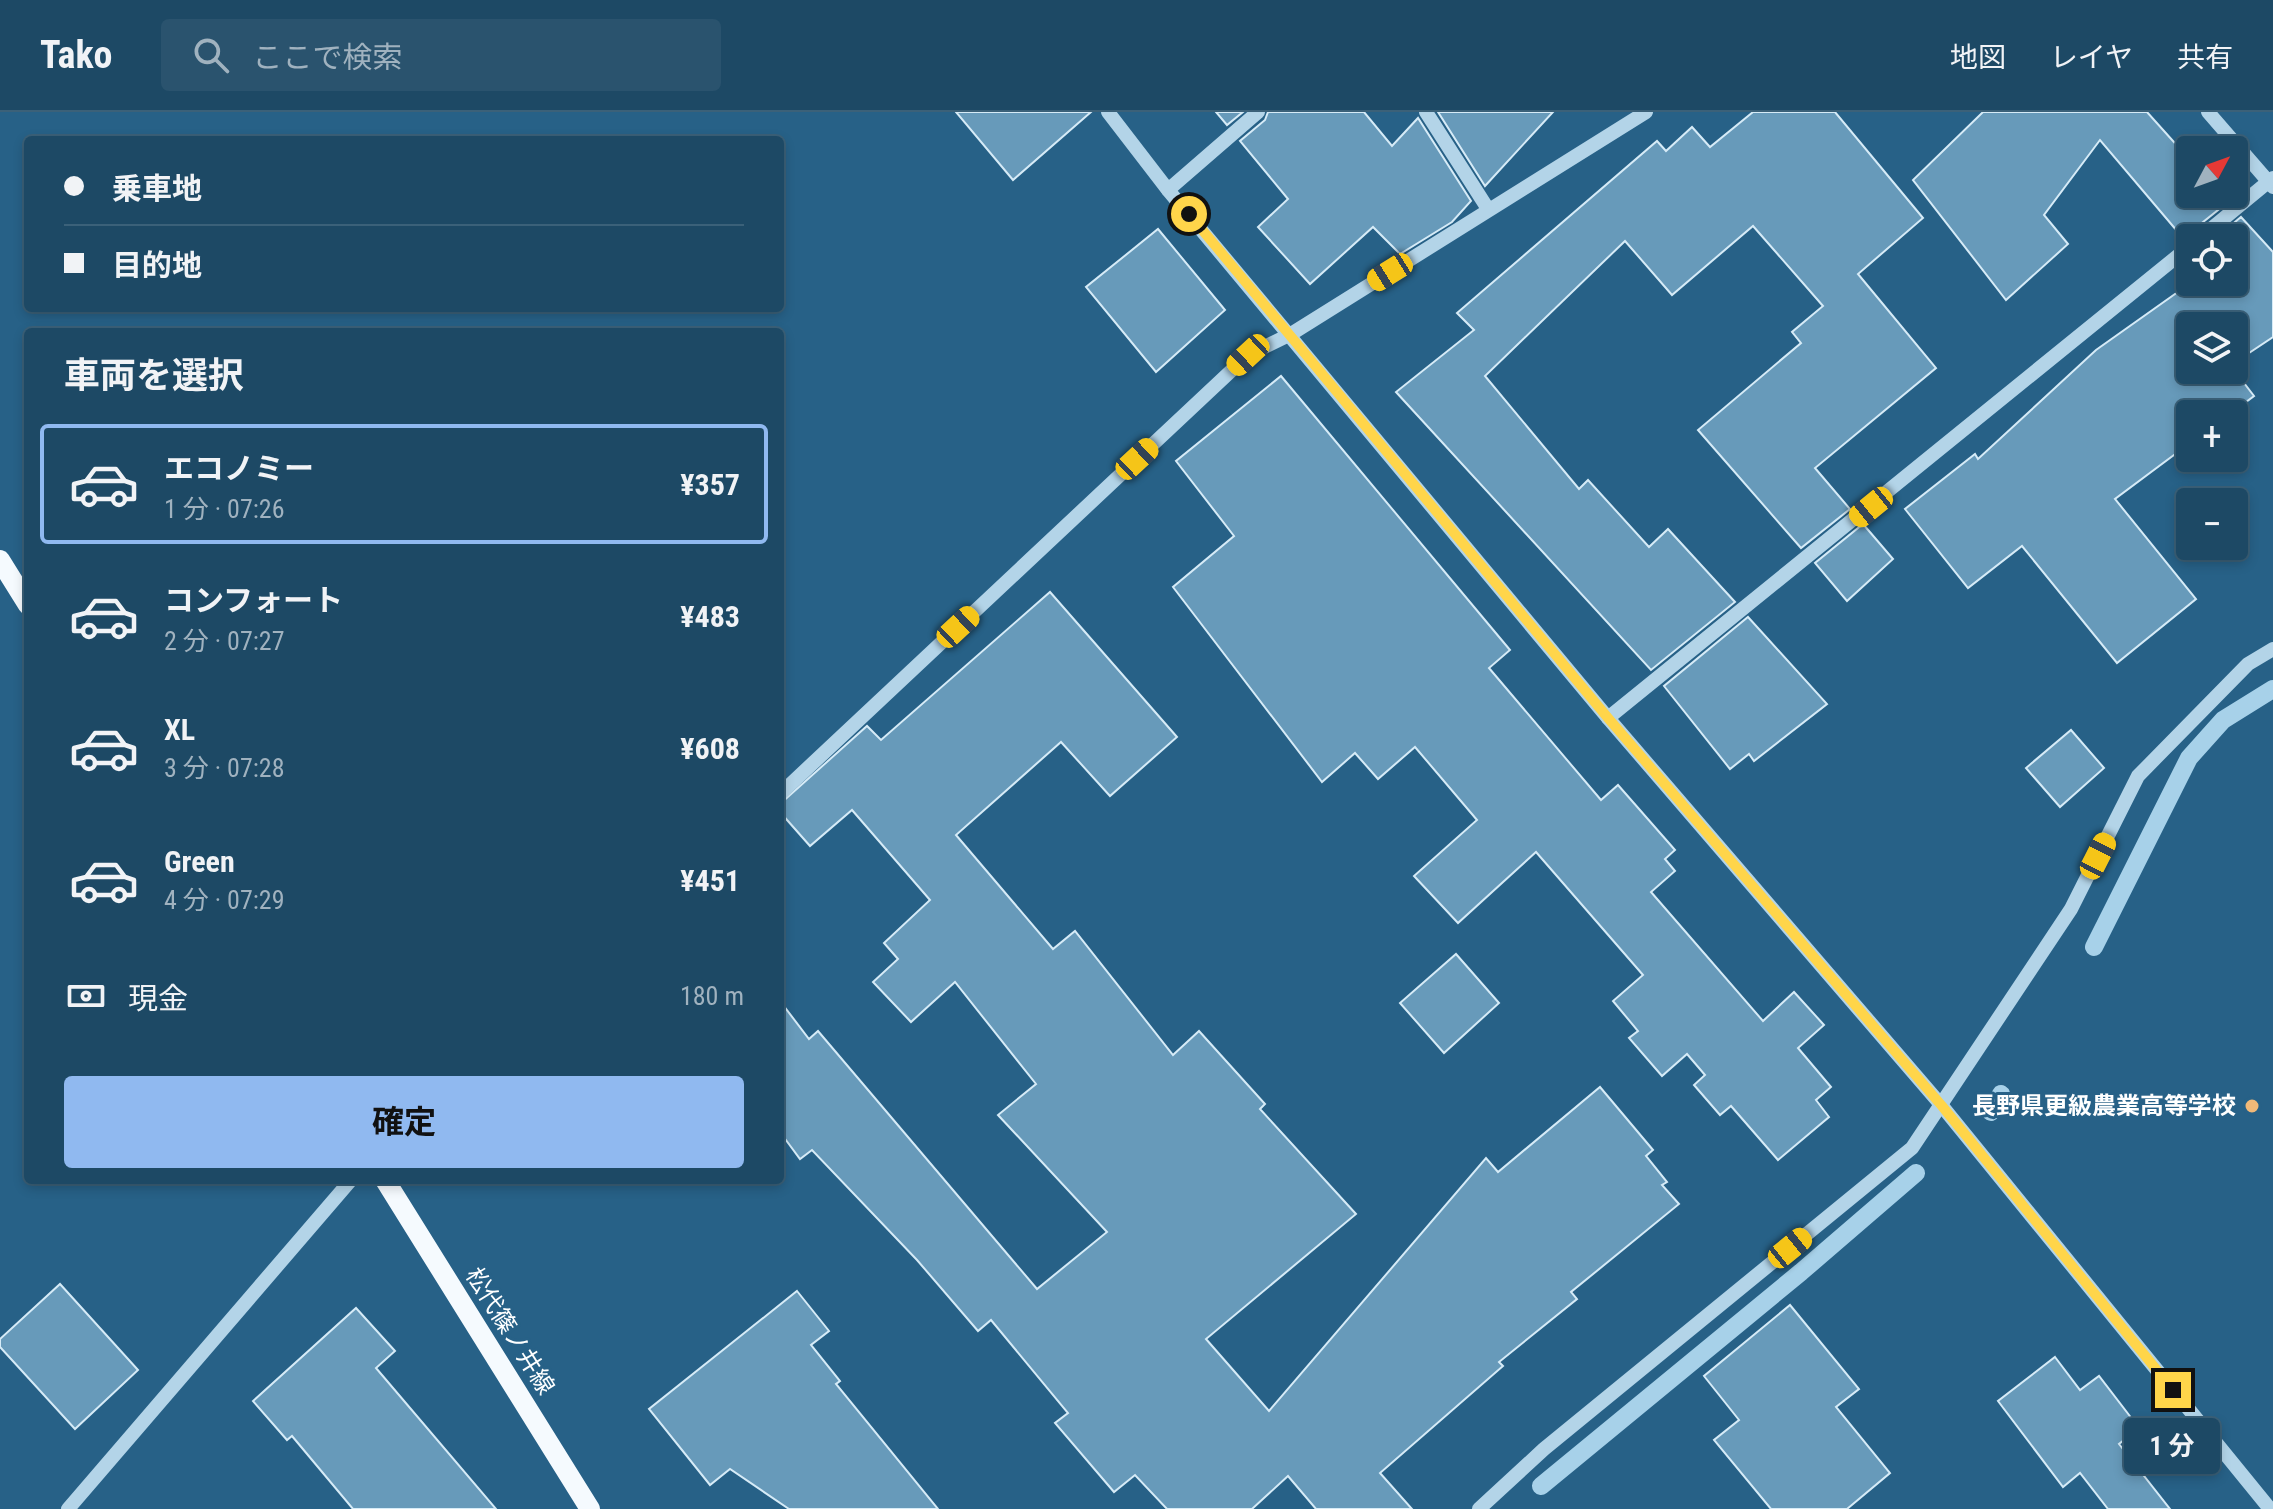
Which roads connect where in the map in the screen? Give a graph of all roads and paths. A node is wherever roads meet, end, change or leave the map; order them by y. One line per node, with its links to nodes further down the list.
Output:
1 (1108, 112): 7 (street)
2 (1258, 112): 7 (street)
3 (1426, 112): 8 (street)
4 (1646, 112): 8 (street)
5 (2208, 112): 6 (street)
6 (2272, 182): 9 (street)
7 (1168, 190): 11 (street)
8 (1488, 209): 11 (street)
9 (2218, 224)
10 (2176, 257): 15 (street)
11 (1291, 334): 15 (street); 16 (street)
12 (0, 560): 13 (main road)
13 (24, 599)
14 (2273, 649): 17 (street)
15 (1608, 718): 17 (street)
16 (784, 790)
17 (1942, 1106): 22 (street); 23 (street)
18 (348, 1184): 20 (street)
19 (387, 1184): 21 (main road, 松代篠ノ井線)
20 (68, 1509)
21 (590, 1509)
22 (1479, 1509)
23 (2270, 1509)

